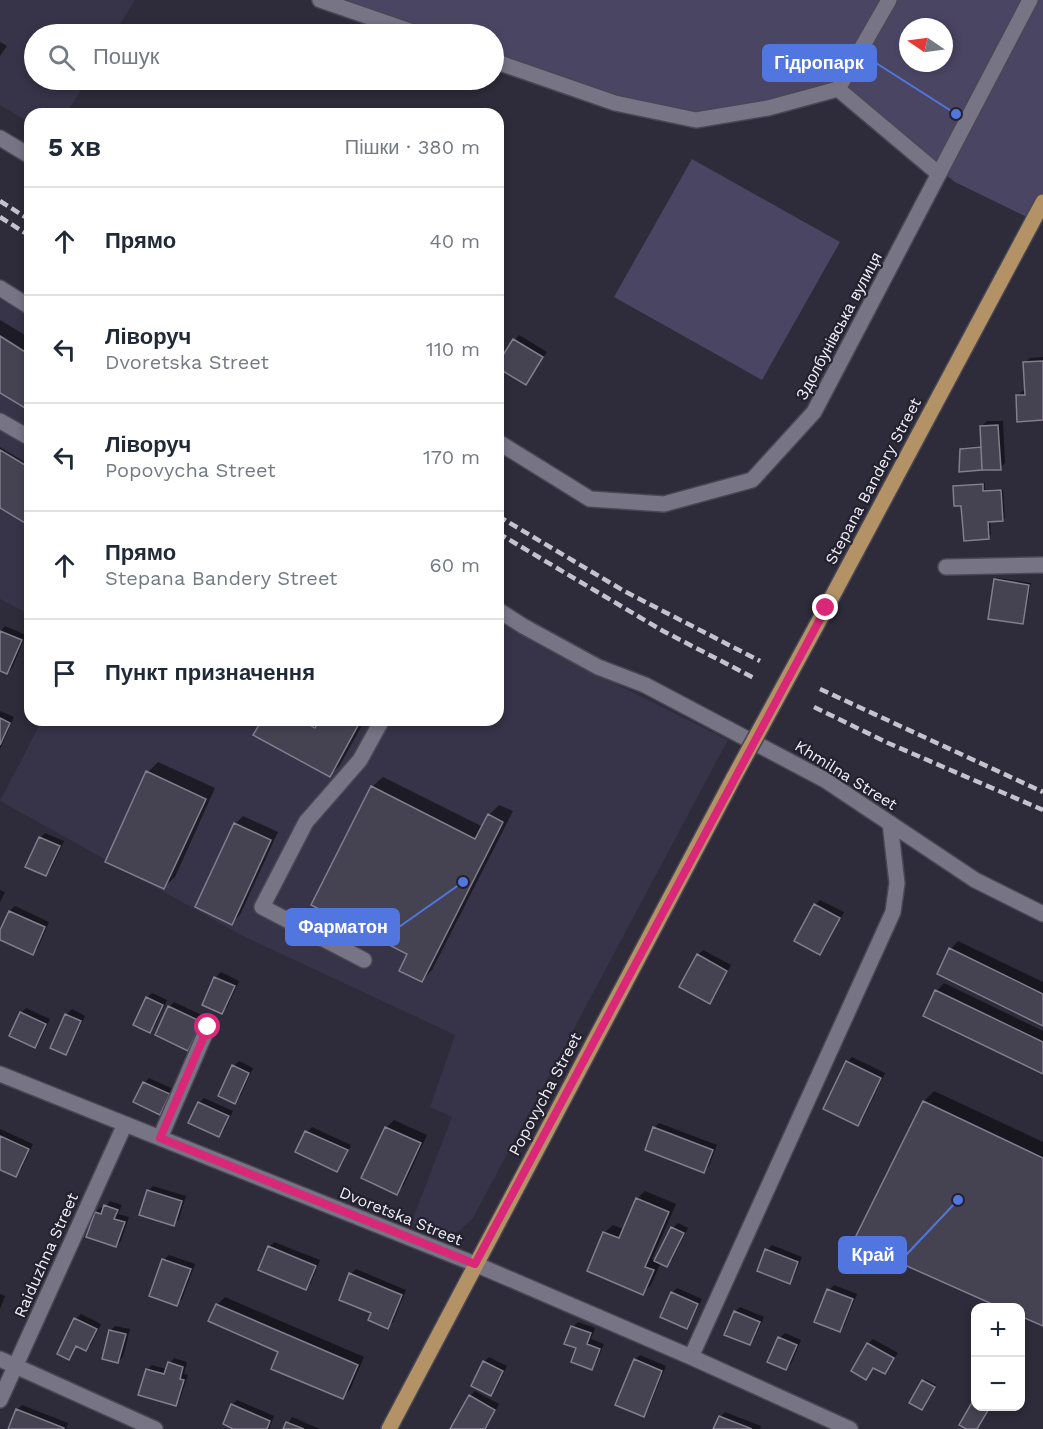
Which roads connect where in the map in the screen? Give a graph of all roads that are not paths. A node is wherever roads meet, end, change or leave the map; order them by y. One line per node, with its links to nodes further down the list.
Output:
1 (320, 0): 4 (street)
2 (889, 0): 6 (street)
3 (1030, 0): 9 (street)
4 (390, 24)
5 (504, 64): 6 (street)
6 (838, 89): 9 (street)
7 (0, 138): 8 (street)
8 (24, 152)
9 (939, 174): 15 (street)
10 (1043, 202): 20 (main road, Stepana Bandery Street, bridge)
11 (0, 288): 12 (street)
12 (24, 304)
13 (0, 422): 14 (street)
14 (24, 435)
15 (504, 446)
16 (1043, 565): 17 (street)
17 (946, 567)
18 (504, 614): 21 (street, Khmilna Street)
19 (379, 726): 23 (street)
20 (734, 777): 28 (main road, Popovycha Street)
21 (890, 823): 22 (street, Khmilna Street); 29 (street)
22 (1043, 914)
23 (364, 960)
24 (208, 1027): 27 (street)
25 (0, 1074): 26 (street, Dvoretska Street)
26 (125, 1124): 27 (street, Dvoretska Street); 31 (street, Raiduzhna Street)
27 (160, 1138): 28 (street, Dvoretska Street)
28 (475, 1264): 29 (street, Dvoretska Street); 34 (main road, Popovycha Street)
29 (691, 1357): 35 (street, Dvoretska Street)
30 (0, 1359): 31 (street)
31 (16, 1366): 32 (street, Raiduzhna Street); 33 (street)
32 (0, 1400)
33 (155, 1429)
34 (389, 1429)
35 (850, 1429)

